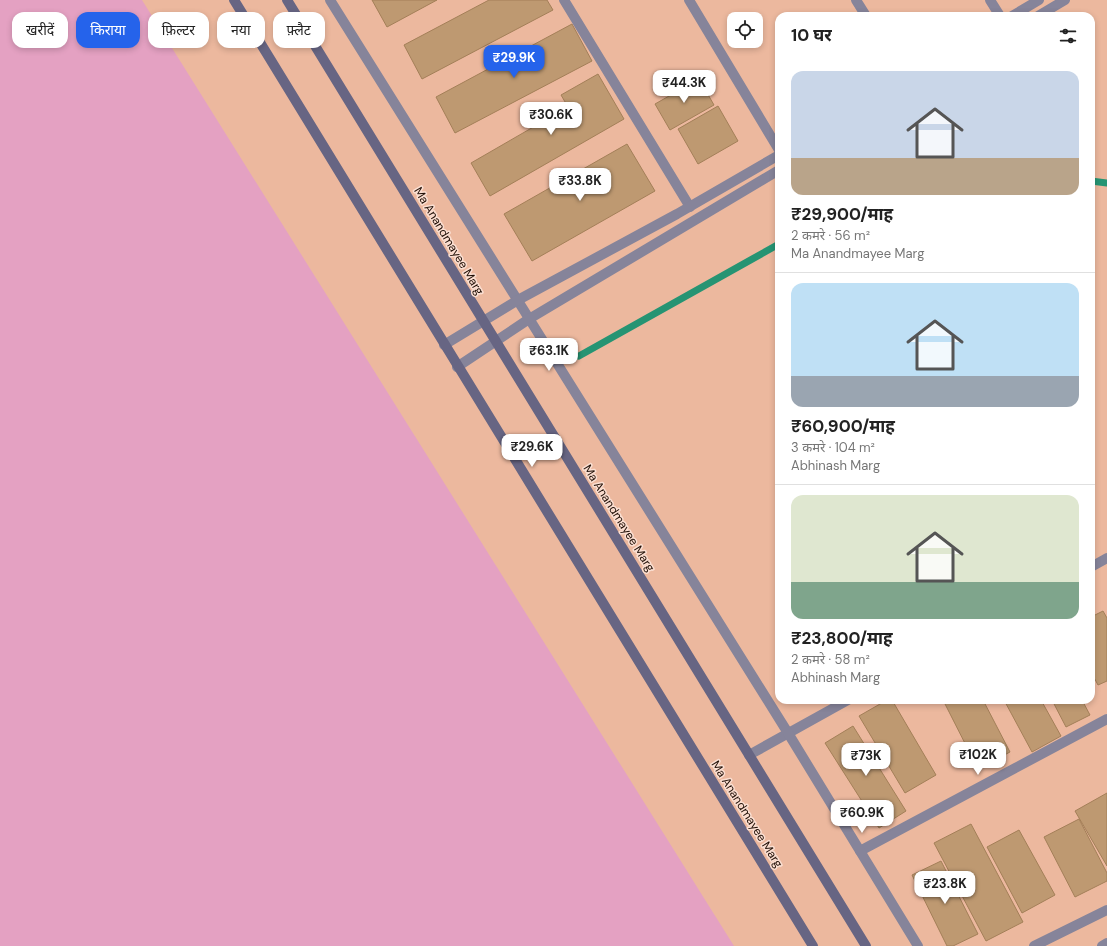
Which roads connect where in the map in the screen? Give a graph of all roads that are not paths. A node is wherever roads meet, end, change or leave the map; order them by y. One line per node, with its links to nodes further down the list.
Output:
1 (234, 0): 22 (main road, Ma Anandmayee Marg)
2 (287, 0): 20 (main road, Ma Anandmayee Marg)
3 (330, 0): 18 (street)
4 (564, 0): 17 (street)
5 (689, 0): 14 (street)
6 (856, 0): 10 (street)
7 (990, 0): 11 (street)
8 (1039, 0): 12 (street)
9 (1065, 0): 13 (street)
10 (864, 12)
11 (998, 12)
12 (1019, 12)
13 (1045, 12)
14 (775, 143)
15 (775, 157): 17 (street)
16 (775, 172): 19 (street)
17 (690, 207): 18 (street)
18 (518, 300): 19 (street); 20 (street)
19 (529, 319): 21 (street); 28 (street)
20 (482, 321): 21 (main road, Ma Anandmayee Marg); 22 (street)
21 (495, 341): 23 (street); 29 (main road, Ma Anandmayee Marg)
22 (444, 345): 23 (main road, Ma Anandmayee Marg)
23 (457, 367): 33 (main road, Ma Anandmayee Marg)
24 (1107, 558): 25 (street)
25 (1095, 565)
26 (841, 704): 28 (street)
27 (1107, 719): 30 (street)
28 (788, 733): 29 (street); 30 (street)
29 (749, 755): 34 (main road, Ma Anandmayee Marg)
30 (860, 851): 35 (street)
31 (1107, 910): 36 (street)
32 (1107, 943): 37 (street)
33 (813, 946)
34 (866, 946)
35 (918, 946)
36 (1034, 946)
37 (1102, 946)

